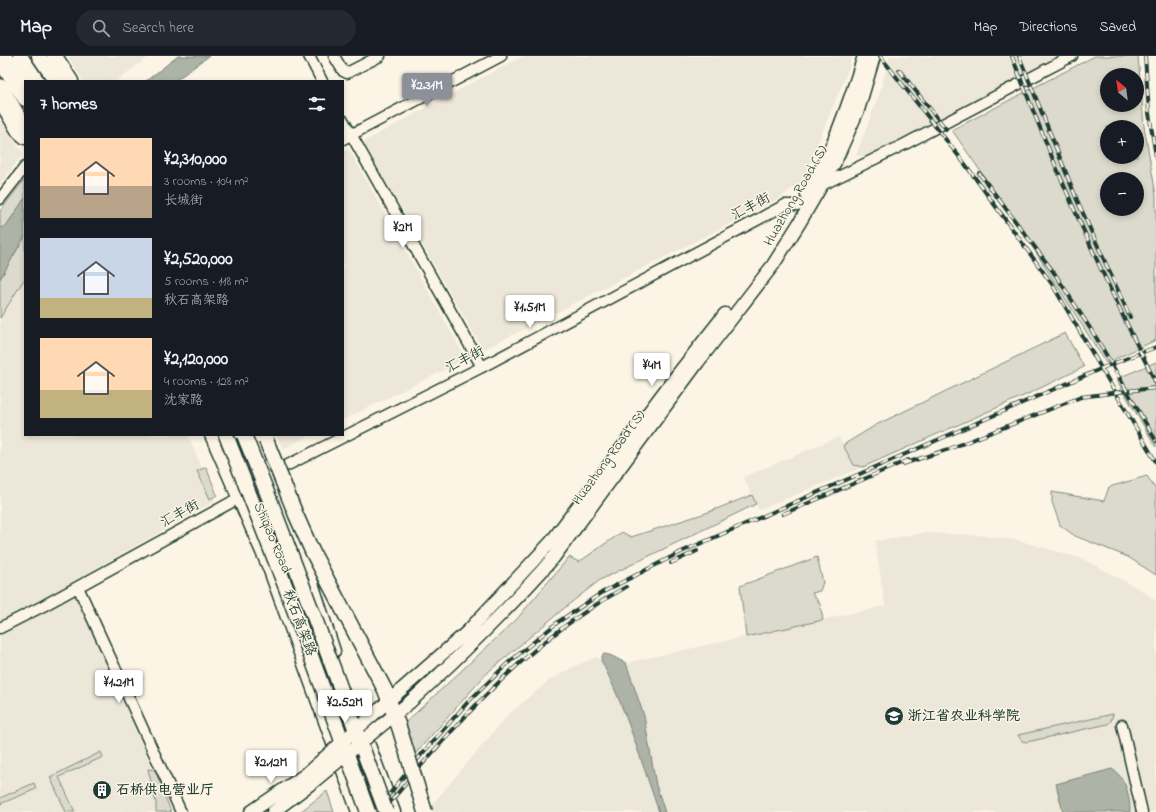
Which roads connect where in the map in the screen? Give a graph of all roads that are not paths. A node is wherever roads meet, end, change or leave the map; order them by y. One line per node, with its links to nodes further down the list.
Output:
1 (6, 56): 19 (main road)
2 (20, 56): 14 (highway)
3 (39, 56): 15 (highway)
4 (47, 56): 16 (main road)
5 (55, 56): 17 (highway)
6 (309, 56): 18 (street)
7 (334, 56): 8 (street)
8 (380, 56)
9 (500, 56): 26 (street)
10 (864, 56): 30 (main road, Huazhong Road (S))
11 (874, 56): 28 (main road, Huazhong Road (S))
12 (1072, 56): 28 (street)
13 (0, 61): 21 (highway)
14 (36, 80)
15 (55, 80)
16 (63, 80)
17 (70, 80)
18 (321, 80)
19 (24, 84)
20 (0, 86): 24 (highway)
21 (24, 97)
22 (0, 102): 25 (main road)
23 (344, 124): 26 (street)
24 (24, 125)
25 (24, 137)
26 (347, 137): 31 (street)
27 (24, 168): 29 (street)
28 (822, 185): 30 (street); 41 (main road, Huazhong Road (S), bridge)
29 (0, 199)
30 (802, 205): 31 (street, 汇丰街); 41 (main road, Huazhong Road (S), bridge)
31 (482, 367): 36 (street, 汇丰街)
32 (211, 436): 37 (main road, Shiqiao Road)
33 (226, 436): 46 (highway, 秋石高架路, bridge)
34 (244, 436): 47 (highway, 秋石高架路, bridge)
35 (261, 437): 36 (main road, Shiqiao Road); 49 (highway, bridge)
36 (270, 474): 37 (street, 汇丰街); 48 (main road, Shiqiao Road)
37 (238, 498): 38 (street, 汇丰街); 45 (main road, Shiqiao Road)
38 (78, 587): 39 (street, 汇丰街); 42 (street)
39 (0, 628)
40 (1122, 725): 50 (street)
41 (309, 779): 43 (main road); 44 (main road)
42 (181, 812)
43 (251, 812)
44 (273, 812)
45 (358, 812)
46 (368, 812)
47 (386, 812)
48 (394, 812)
49 (425, 812)
50 (1142, 812)

